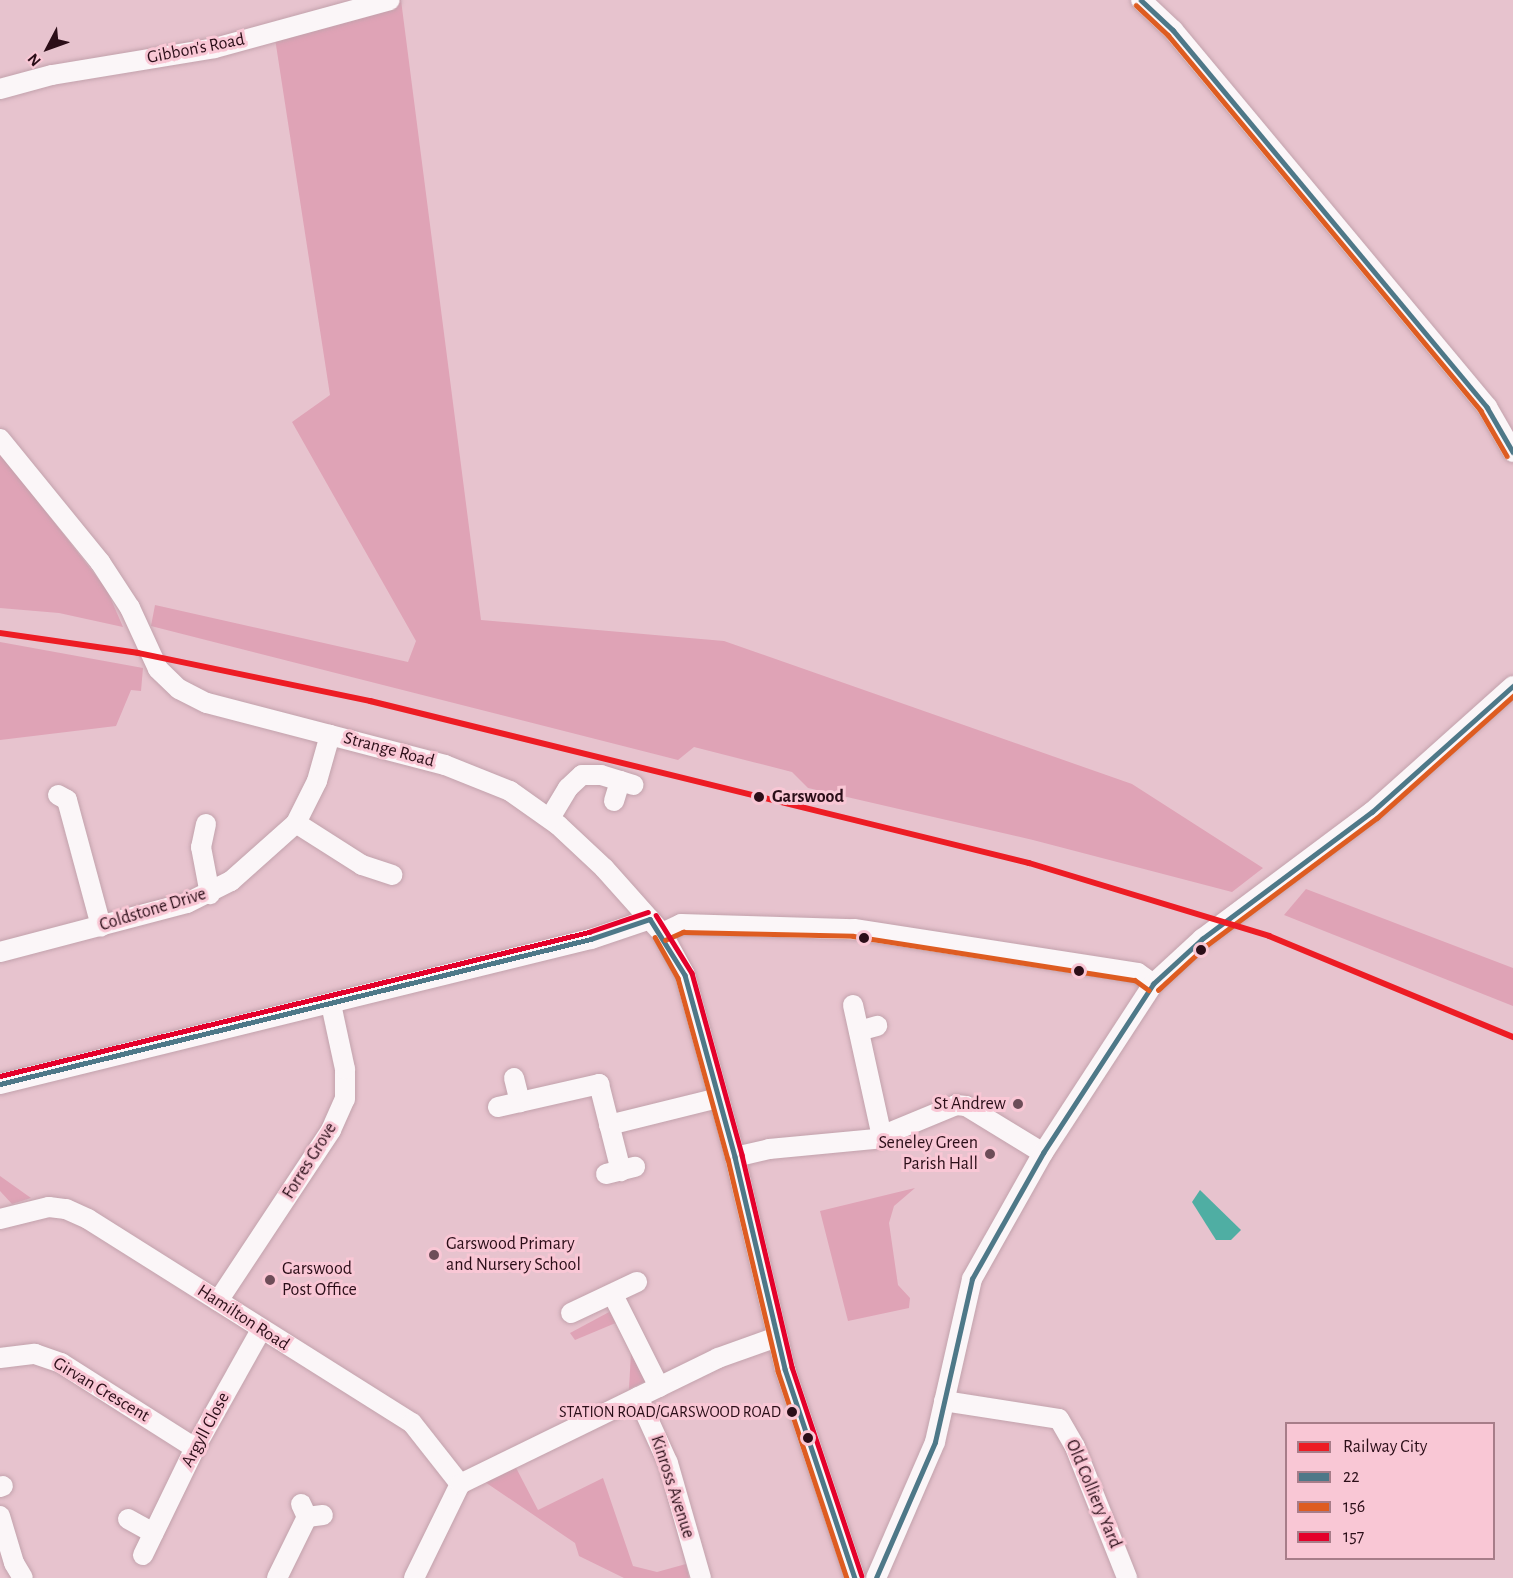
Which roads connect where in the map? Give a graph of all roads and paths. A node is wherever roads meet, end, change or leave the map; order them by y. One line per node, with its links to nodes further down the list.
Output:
1 (390, 0): 3 (street, Gibbon's Road)
2 (1141, 0): 5 (street)
3 (0, 89)
4 (0, 439): 7 (street, Strange Road)
5 (1513, 452)
6 (1513, 686): 18 (street)
7 (330, 735): 10 (street, Strange Road); 11 (street, Coldstone Drive)
8 (66, 796): 15 (street)
9 (614, 801): 10 (street)
10 (554, 821): 16 (street, Strange Road)
11 (296, 823): 13 (street); 14 (street, Coldstone Drive)
12 (200, 830): 14 (street)
13 (392, 875)
14 (210, 894): 15 (street, Coldstone Drive)
15 (101, 926): 17 (street, Coldstone Drive)
16 (656, 926): 18 (street); 19 (street); 23 (street, Strange Road)
17 (0, 952)
18 (1153, 984): 28 (street)
19 (331, 1004): 22 (street); 34 (street, Forres Grove)
20 (853, 1005): 27 (street)
21 (514, 1078): 24 (street)
22 (0, 1084)
23 (718, 1098): 26 (street); 29 (street, Strange Road)
24 (520, 1102): 25 (street); 26 (street)
25 (498, 1107)
26 (609, 1125): 30 (street)
27 (882, 1137): 28 (street); 29 (street)
28 (1043, 1153): 41 (street)
29 (735, 1157): 37 (street, Strange Road)
30 (621, 1171)
31 (0, 1219): 34 (street, Hamilton Road)
32 (637, 1282): 33 (street)
33 (613, 1295): 35 (street); 39 (street)
34 (218, 1301): 36 (street, Hamilton Road)
35 (571, 1313)
36 (261, 1330): 42 (street, Argyll Close); 43 (street, Hamilton Road)
37 (777, 1337): 39 (street); 53 (street, Strange Road)
38 (0, 1358): 42 (street, Girvan Crescent)
39 (658, 1387): 40 (street)
40 (638, 1397): 43 (street); 49 (street, Kinross Avenue)
41 (944, 1401): 54 (street); 55 (street, Old Colliery Yard)
42 (195, 1448): 47 (street, Argyll Close)
43 (460, 1484): 52 (street)
44 (310, 1512): 51 (street)
45 (0, 1516): 50 (street)
46 (128, 1519): 47 (street)
47 (153, 1533): 48 (street, Argyll Close)
48 (142, 1555)
49 (707, 1574)
50 (23, 1578)
51 (277, 1578)
52 (414, 1578)
53 (855, 1578)
54 (876, 1578)
55 (1127, 1578)

